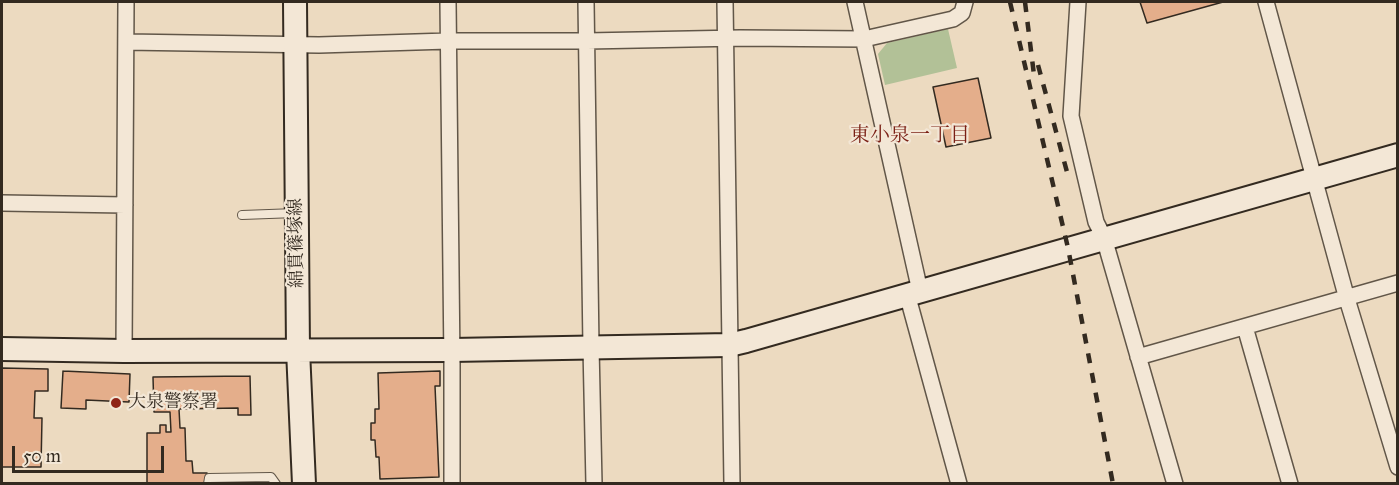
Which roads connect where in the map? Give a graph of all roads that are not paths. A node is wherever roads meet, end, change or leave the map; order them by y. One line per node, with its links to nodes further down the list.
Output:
1 (126, 2): 14 (street)
2 (295, 2): 15 (street, 綿貫篠塚線)
3 (448, 2): 12 (street)
4 (586, 2): 13 (street)
5 (724, 2): 10 (street)
6 (855, 2): 11 (street)
7 (965, 2): 11 (street)
8 (1078, 2): 22 (street)
9 (1266, 2): 17 (street)
10 (725, 39): 11 (street); 13 (street); 27 (street)
11 (864, 39): 24 (street)
12 (448, 41): 13 (street); 15 (street); 31 (street)
13 (587, 41): 28 (street)
14 (126, 42): 15 (street); 19 (street)
15 (296, 44): 20 (street, 綿貫篠塚線)
16 (1398, 155): 17 (street)
17 (1315, 178): 22 (street); 25 (street)
18 (2, 203): 19 (street)
19 (125, 205): 32 (street)
20 (297, 213): 21 (lane); 30 (street, 綿貫篠塚線)
21 (242, 216)
22 (1104, 238): 24 (street); 33 (street)
23 (1398, 284): 25 (street)
24 (913, 292): 27 (street); 41 (street)
25 (1347, 298): 26 (street); 34 (street)
26 (1245, 327): 33 (street); 43 (street)
27 (729, 345): 28 (street); 40 (street)
28 (591, 347): 31 (street); 39 (street)
29 (2, 349): 32 (street)
30 (298, 350): 31 (street); 32 (street); 37 (street, 綿貫篠塚線)
31 (452, 350): 38 (street)
32 (124, 351)
33 (1138, 357): 42 (street)
34 (1398, 467)
35 (208, 483): 36 (lane)
36 (276, 483)
37 (304, 483)
38 (452, 483)
39 (594, 483)
40 (732, 483)
41 (959, 483)
42 (1174, 483)
43 (1290, 483)

